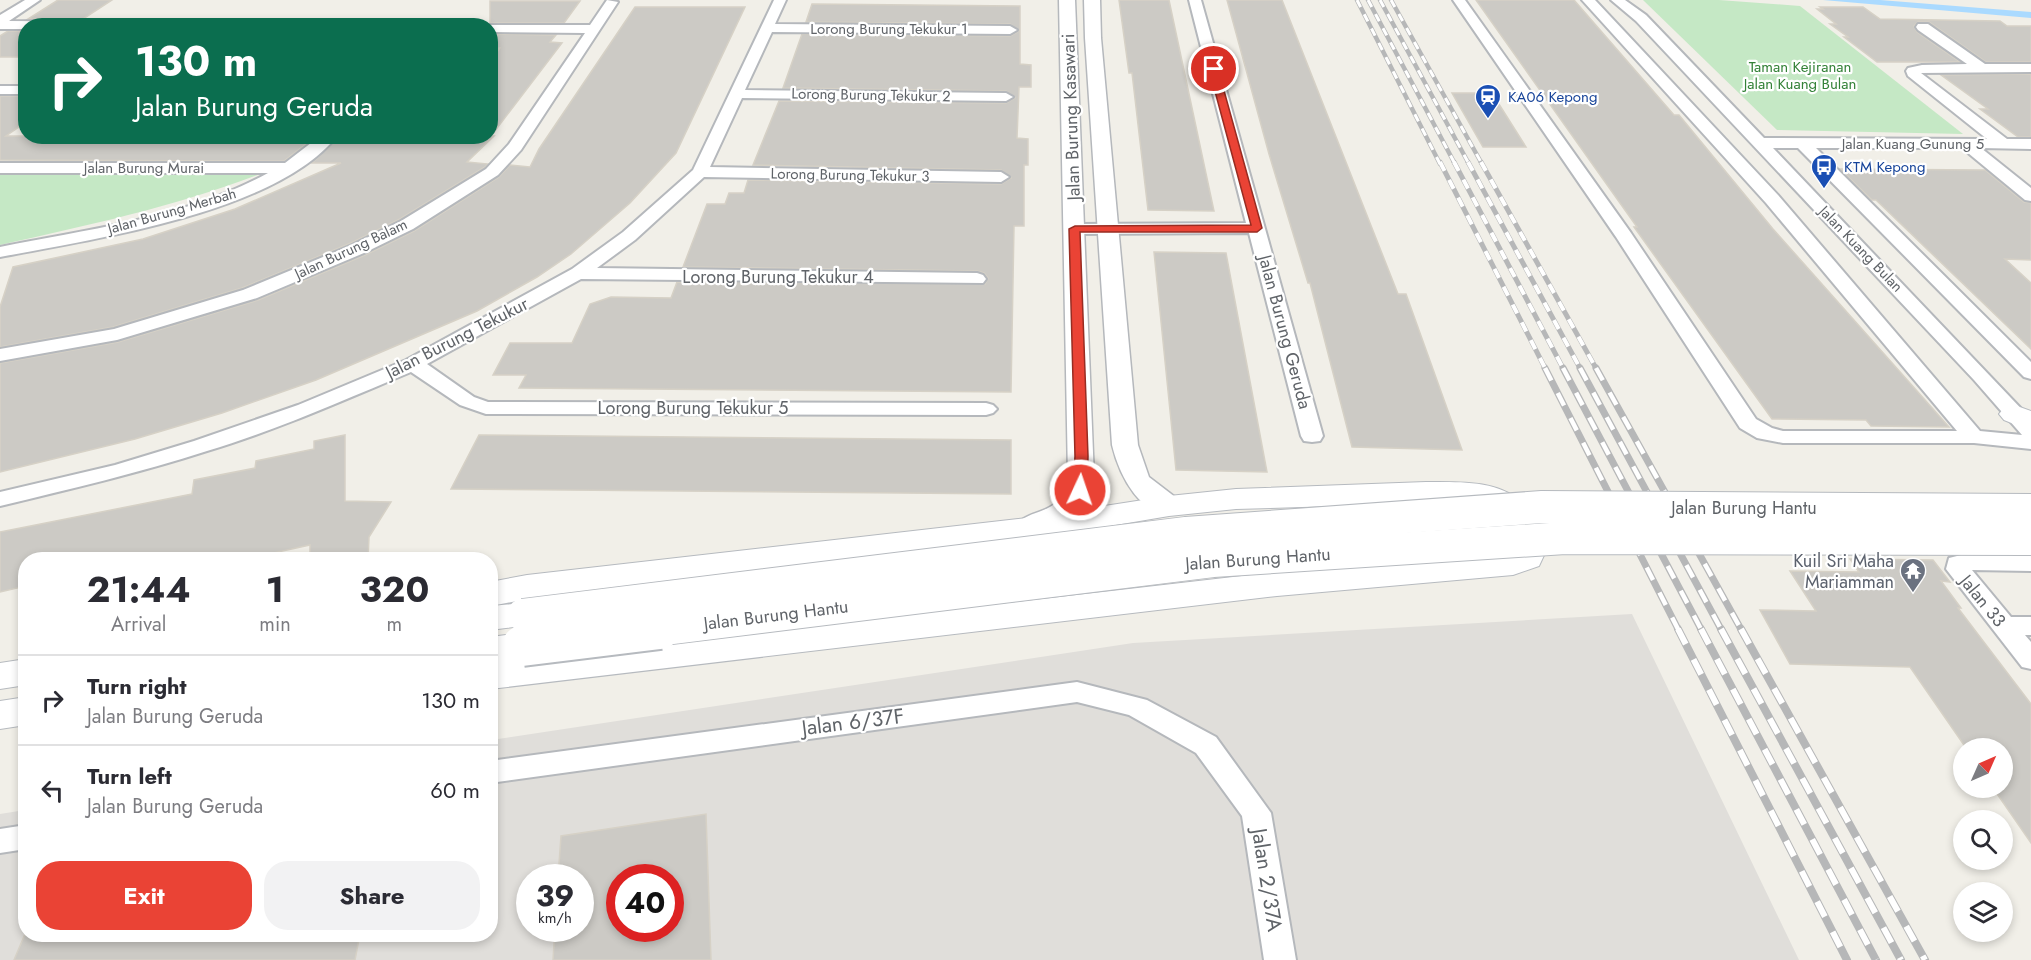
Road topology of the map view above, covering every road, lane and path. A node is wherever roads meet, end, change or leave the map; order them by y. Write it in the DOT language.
graph roads {
  1 [pos="34,0"];
  2 [pos="780,0"];
  3 [pos="1067,0"];
  4 [pos="1092,0"];
  5 [pos="1195,0"];
  6 [pos="1459,0"];
  7 [pos="1588,0"];
  8 [pos="1617,0"];
  9 [pos="612,2"];
  10 [pos="0,23"];
  11 [pos="18,23"];
  12 [pos="1923,27"];
  13 [pos="498,28"];
  14 [pos="596,28"];
  15 [pos="768,28"];
  16 [pos="1010,30"];
  17 [pos="1982,68"];
  18 [pos="2031,68"];
  19 [pos="0,90"];
  20 [pos="18,90"];
  21 [pos="737,94"];
  22 [pos="1005,97"];
  23 [pos="1760,143"];
  24 [pos="1802,143"];
  25 [pos="319,144"];
  26 [pos="1966,144"];
  27 [pos="2003,144"];
  28 [pos="2031,144"];
  29 [pos="0,168"];
  30 [pos="287,168"];
  31 [pos="700,172"];
  32 [pos="1001,177"];
  33 [pos="2031,196"];
  34 [pos="1257,228"];
  35 [pos="1075,229"];
  36 [pos="1108,230"];
  37 [pos="0,252"];
  38 [pos="578,273"];
  39 [pos="977,279"];
  40 [pos="0,356"];
  41 [pos="413,364"];
  42 [pos="2031,373"];
  43 [pos="986,409"];
  44 [pos="2027,435"];
  45 [pos="1312,436"];
  46 [pos="1974,437"];
  47 [pos="0,499"];
  48 [pos="1169,506"];
  49 [pos="2031,510"];
  50 [pos="1026,529"];
  51 [pos="2031,539"];
  52 [pos="2031,563"];
  53 [pos="498,592"];
  54 [pos="2004,626"];
  55 [pos="2031,626"];
  56 [pos="506,632"];
  57 [pos="2031,660"];
  58 [pos="18,673"];
  59 [pos="498,675"];
  60 [pos="0,676"];
  61 [pos="18,714"];
  62 [pos="0,716"];
  63 [pos="1206,745"];
  64 [pos="498,771"];
  65 [pos="18,838"];
  66 [pos="0,841"];
  67 [pos="1280,960"];
  1 -- 10 [label="street"];
  2 -- 15 [label="street, Jalan Burung Tekukur"];
  3 -- 35 [label="street, Jalan Burung Kasawari"];
  4 -- 36 [label="street, Jalan Burung Kasawari"];
  5 -- 34 [label="street, Jalan Burung Geruda"];
  6 -- 46 [label="street"];
  7 -- 46 [label="street"];
  8 -- 23 [label="street, Jalan Kuang Bulan"];
  9 -- 14 [label="street, Jalan Burung Balam"];
  10 -- 11 [label="street"];
  12 -- 17 [label="street"];
  13 -- 14 [label="street"];
  14 -- 40 [label="street, Jalan Burung Balam"];
  15 -- 16 [label="street, Lorong Burung Tekukur 1"];
  15 -- 21 [label="street, Jalan Burung Tekukur"];
  17 -- 18 [label="street"];
  17 -- 27 [label="street"];
  19 -- 20 [label="street"];
  21 -- 22 [label="street, Lorong Burung Tekukur 2"];
  21 -- 31 [label="street, Jalan Burung Tekukur"];
  23 -- 24 [label="street, Jalan Kuang Gunung 5"];
  23 -- 44 [label="street, Jalan Kuang Bulan"];
  24 -- 26 [label="street, Jalan Kuang Gunung 5"];
  24 -- 42 [label="street"];
  25 -- 30 [label="street, Jalan Burung Merbah"];
  26 -- 27 [label="street, Jalan Kuang Gunung 5"];
  26 -- 33 [label="street"];
  27 -- 28 [label="street, Jalan Kuang Gunung 5"];
  29 -- 30 [label="street, Jalan Burung Murai"];
  30 -- 37 [label="street, Jalan Burung Merbah"];
  31 -- 32 [label="street, Lorong Burung Tekukur 3"];
  31 -- 38 [label="street, Jalan Burung Tekukur"];
  34 -- 36 [label="street"];
  34 -- 45 [label="street, Jalan Burung Geruda"];
  35 -- 36 [label="street"];
  35 -- 50 [label="street, Jalan Burung Kasawari"];
  36 -- 48 [label="street, Jalan Burung Kasawari"];
  38 -- 39 [label="street, Lorong Burung Tekukur 4"];
  38 -- 41 [label="street, Jalan Burung Tekukur"];
  41 -- 43 [label="street, Lorong Burung Tekukur 5"];
  41 -- 47 [label="street, Jalan Burung Tekukur"];
  44 -- 46 [label="street"];
  48 -- 50 [label="main road"];
  48 -- 59 [label="main road"];
  49 -- 56 [label="main road, Jalan Burung Hantu, bridge"];
  50 -- 53 [label="main road"];
  51 -- 56 [label="main road, Jalan Burung Hantu, bridge"];
  52 -- 54 [label="street, Jalan 33"];
  54 -- 55 [label="street"];
  54 -- 57 [label="street, Jalan 33"];
  58 -- 60 [label="main road"];
  61 -- 62 [label="main road"];
  63 -- 64 [label="street, Jalan 6/37F"];
  63 -- 67 [label="street, Jalan 2/37A"];
  65 -- 66 [label="street"];
}
